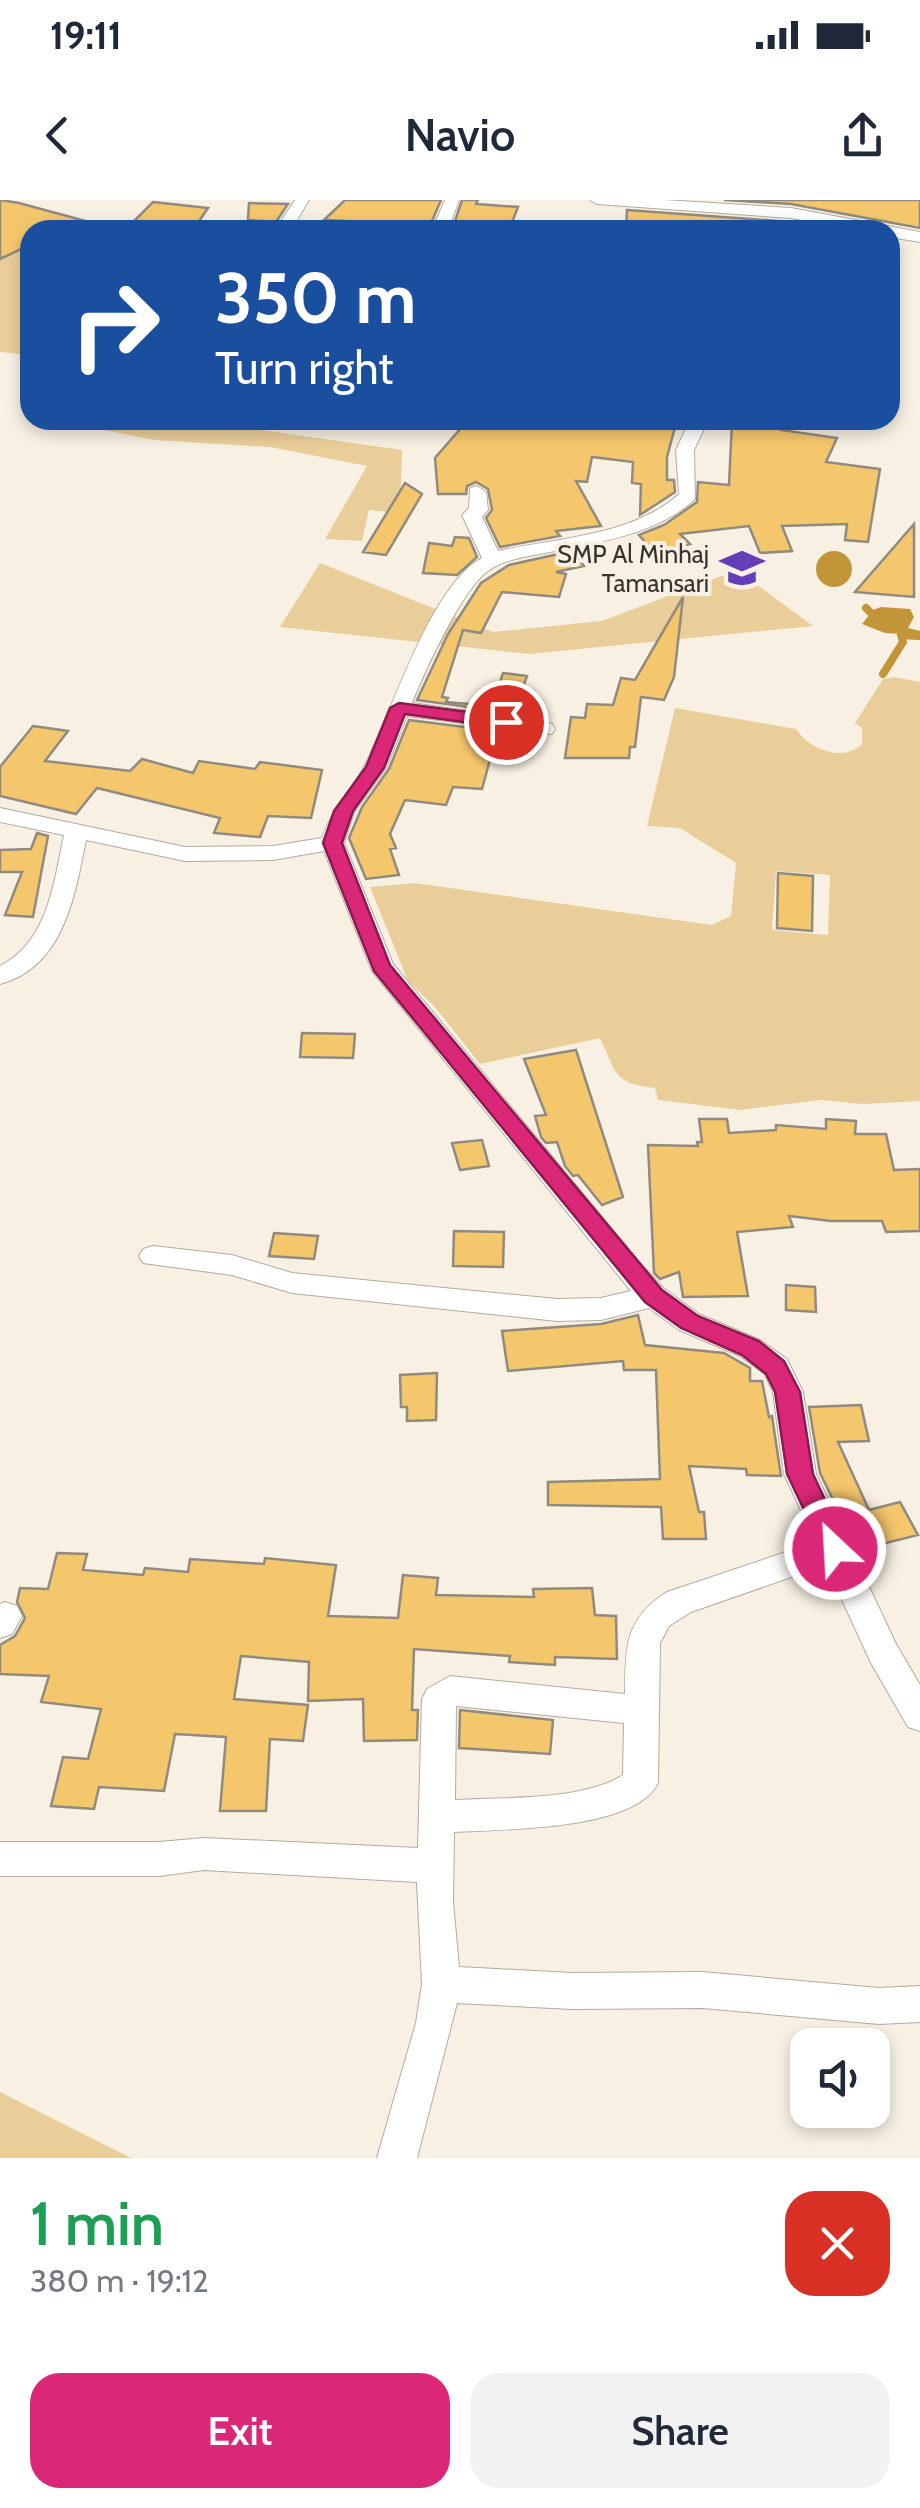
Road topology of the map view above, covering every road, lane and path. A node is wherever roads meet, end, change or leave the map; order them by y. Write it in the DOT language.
graph roads {
  1 [pos="597,200"];
  2 [pos="748,210"];
  3 [pos="742,220"];
  4 [pos="815,220"];
  5 [pos="694,430"];
  6 [pos="477,492"];
  7 [pos="492,559"];
  8 [pos="399,708"];
  9 [pos="544,729"];
  10 [pos="0,814"];
  11 [pos="76,832"];
  12 [pos="332,843"];
  13 [pos="0,976"];
  14 [pos="153,1256"];
  15 [pos="653,1296"];
  16 [pos="835,1549"];
  17 [pos="641,1710"];
  18 [pos="920,1716"];
  19 [pos="438,1817"];
  20 [pos="0,1860"];
  21 [pos="436,1866"];
  22 [pos="440,1984"];
  23 [pos="920,2004"];
  24 [pos="397,2158"];
  1 -- 2 [label="street"];
  2 -- 3 [label="street"];
  2 -- 4 [label="street"];
  5 -- 7 [label="street"];
  6 -- 7 [label="street"];
  7 -- 8 [label="street"];
  8 -- 9 [label="street"];
  8 -- 12 [label="street"];
  10 -- 11 [label="street"];
  11 -- 12 [label="street"];
  11 -- 13 [label="street"];
  12 -- 15 [label="street"];
  14 -- 15 [label="street"];
  15 -- 16 [label="street"];
  16 -- 17 [label="street"];
  16 -- 18 [label="street"];
  17 -- 19 [label="street"];
  17 -- 19 [label="street"];
  19 -- 21 [label="street"];
  20 -- 21 [label="street"];
  21 -- 22 [label="street"];
  22 -- 23 [label="street"];
  22 -- 24 [label="street"];
}
